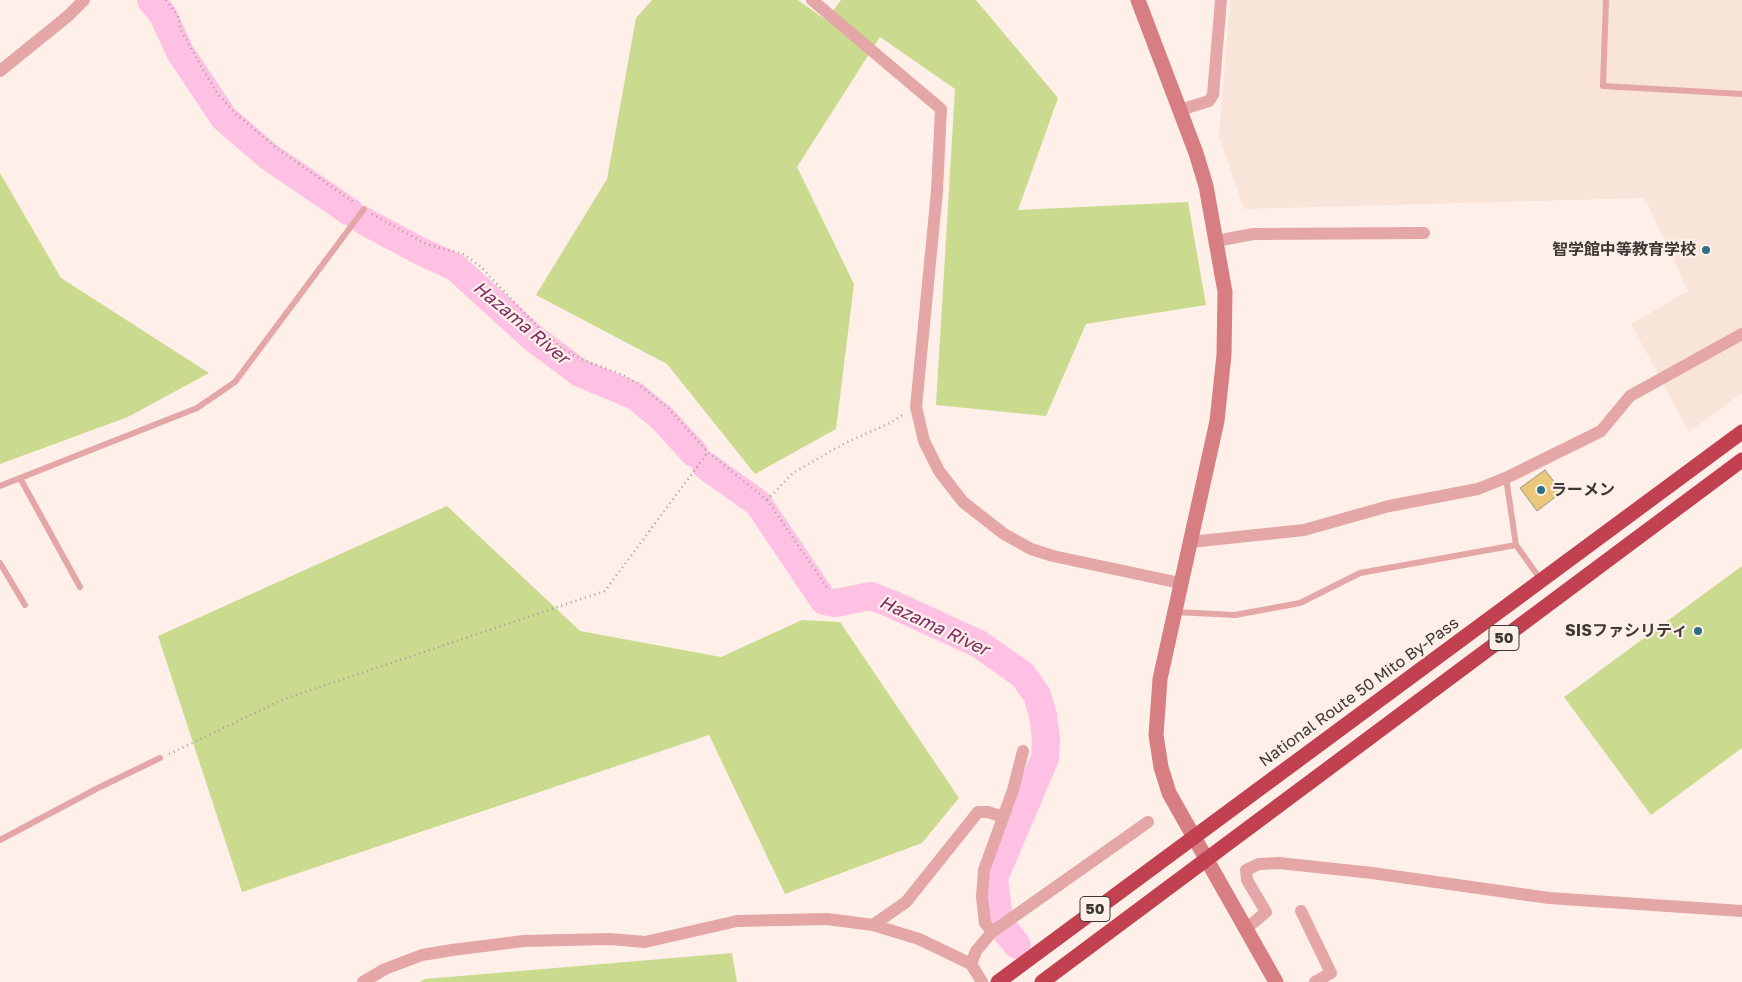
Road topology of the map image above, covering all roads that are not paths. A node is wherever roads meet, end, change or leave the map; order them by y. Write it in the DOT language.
graph roads {
  1 [pos="84,0"];
  2 [pos="812,0"];
  3 [pos="1138,0"];
  4 [pos="1221,0"];
  5 [pos="1606,0"];
  6 [pos="0,71"];
  7 [pos="1742,94"];
  8 [pos="1180,110"];
  9 [pos="364,209"];
  10 [pos="1424,233"];
  11 [pos="1216,241"];
  12 [pos="1742,334"];
  13 [pos="1742,432"];
  14 [pos="1742,460"];
  15 [pos="20,478"];
  16 [pos="1506,478"];
  17 [pos="0,486"];
  18 [pos="1190,542"];
  19 [pos="1516,546"];
  20 [pos="0,563"];
  21 [pos="1541,581"];
  22 [pos="1180,583"];
  23 [pos="80,587"];
  24 [pos="25,605"];
  25 [pos="1174,612"];
  26 [pos="1023,752"];
  27 [pos="160,758"];
  28 [pos="1003,817"];
  29 [pos="1148,822"];
  30 [pos="1192,836"];
  31 [pos="0,840"];
  32 [pos="1208,860"];
  33 [pos="1301,911"];
  34 [pos="1742,911"];
  35 [pos="873,925"];
  36 [pos="1247,928"];
  37 [pos="992,932"];
  38 [pos="971,964"];
  39 [pos="1333,978"];
  40 [pos="363,982"];
  41 [pos="982,982"];
  42 [pos="998,982"];
  43 [pos="1042,982"];
  44 [pos="1276,982"];
  45 [pos="1316,982"];
  1 -- 6 [label="street"];
  2 -- 22 [label="street"];
  3 -- 8 [label="street"];
  4 -- 8 [label="street"];
  5 -- 7 [label="lane"];
  8 -- 11 [label="street"];
  9 -- 15 [label="lane"];
  10 -- 11 [label="street"];
  11 -- 18 [label="street"];
  12 -- 16 [label="street"];
  13 -- 21 [label="highway, National Route 50 Mito By-Pass / 50"];
  14 -- 32 [label="highway, 50"];
  15 -- 17 [label="lane"];
  15 -- 23 [label="lane"];
  16 -- 18 [label="street"];
  16 -- 19 [label="lane"];
  18 -- 22 [label="street"];
  19 -- 21 [label="lane"];
  19 -- 25 [label="lane"];
  20 -- 24 [label="lane"];
  21 -- 30 [label="highway, National Route 50 Mito By-Pass / 50"];
  22 -- 25 [label="street"];
  25 -- 30 [label="street"];
  26 -- 28 [label="street"];
  27 -- 31 [label="lane"];
  28 -- 35 [label="street"];
  28 -- 37 [label="street"];
  29 -- 37 [label="street"];
  30 -- 32 [label="street"];
  30 -- 42 [label="highway, National Route 50 Mito By-Pass / 50"];
  32 -- 36 [label="street"];
  32 -- 43 [label="highway, 50"];
  33 -- 39 [label="street"];
  34 -- 36 [label="street"];
  35 -- 38 [label="street"];
  35 -- 40 [label="street"];
  36 -- 44 [label="street"];
  37 -- 38 [label="street"];
  38 -- 41 [label="street"];
  39 -- 45 [label="street"];
}
